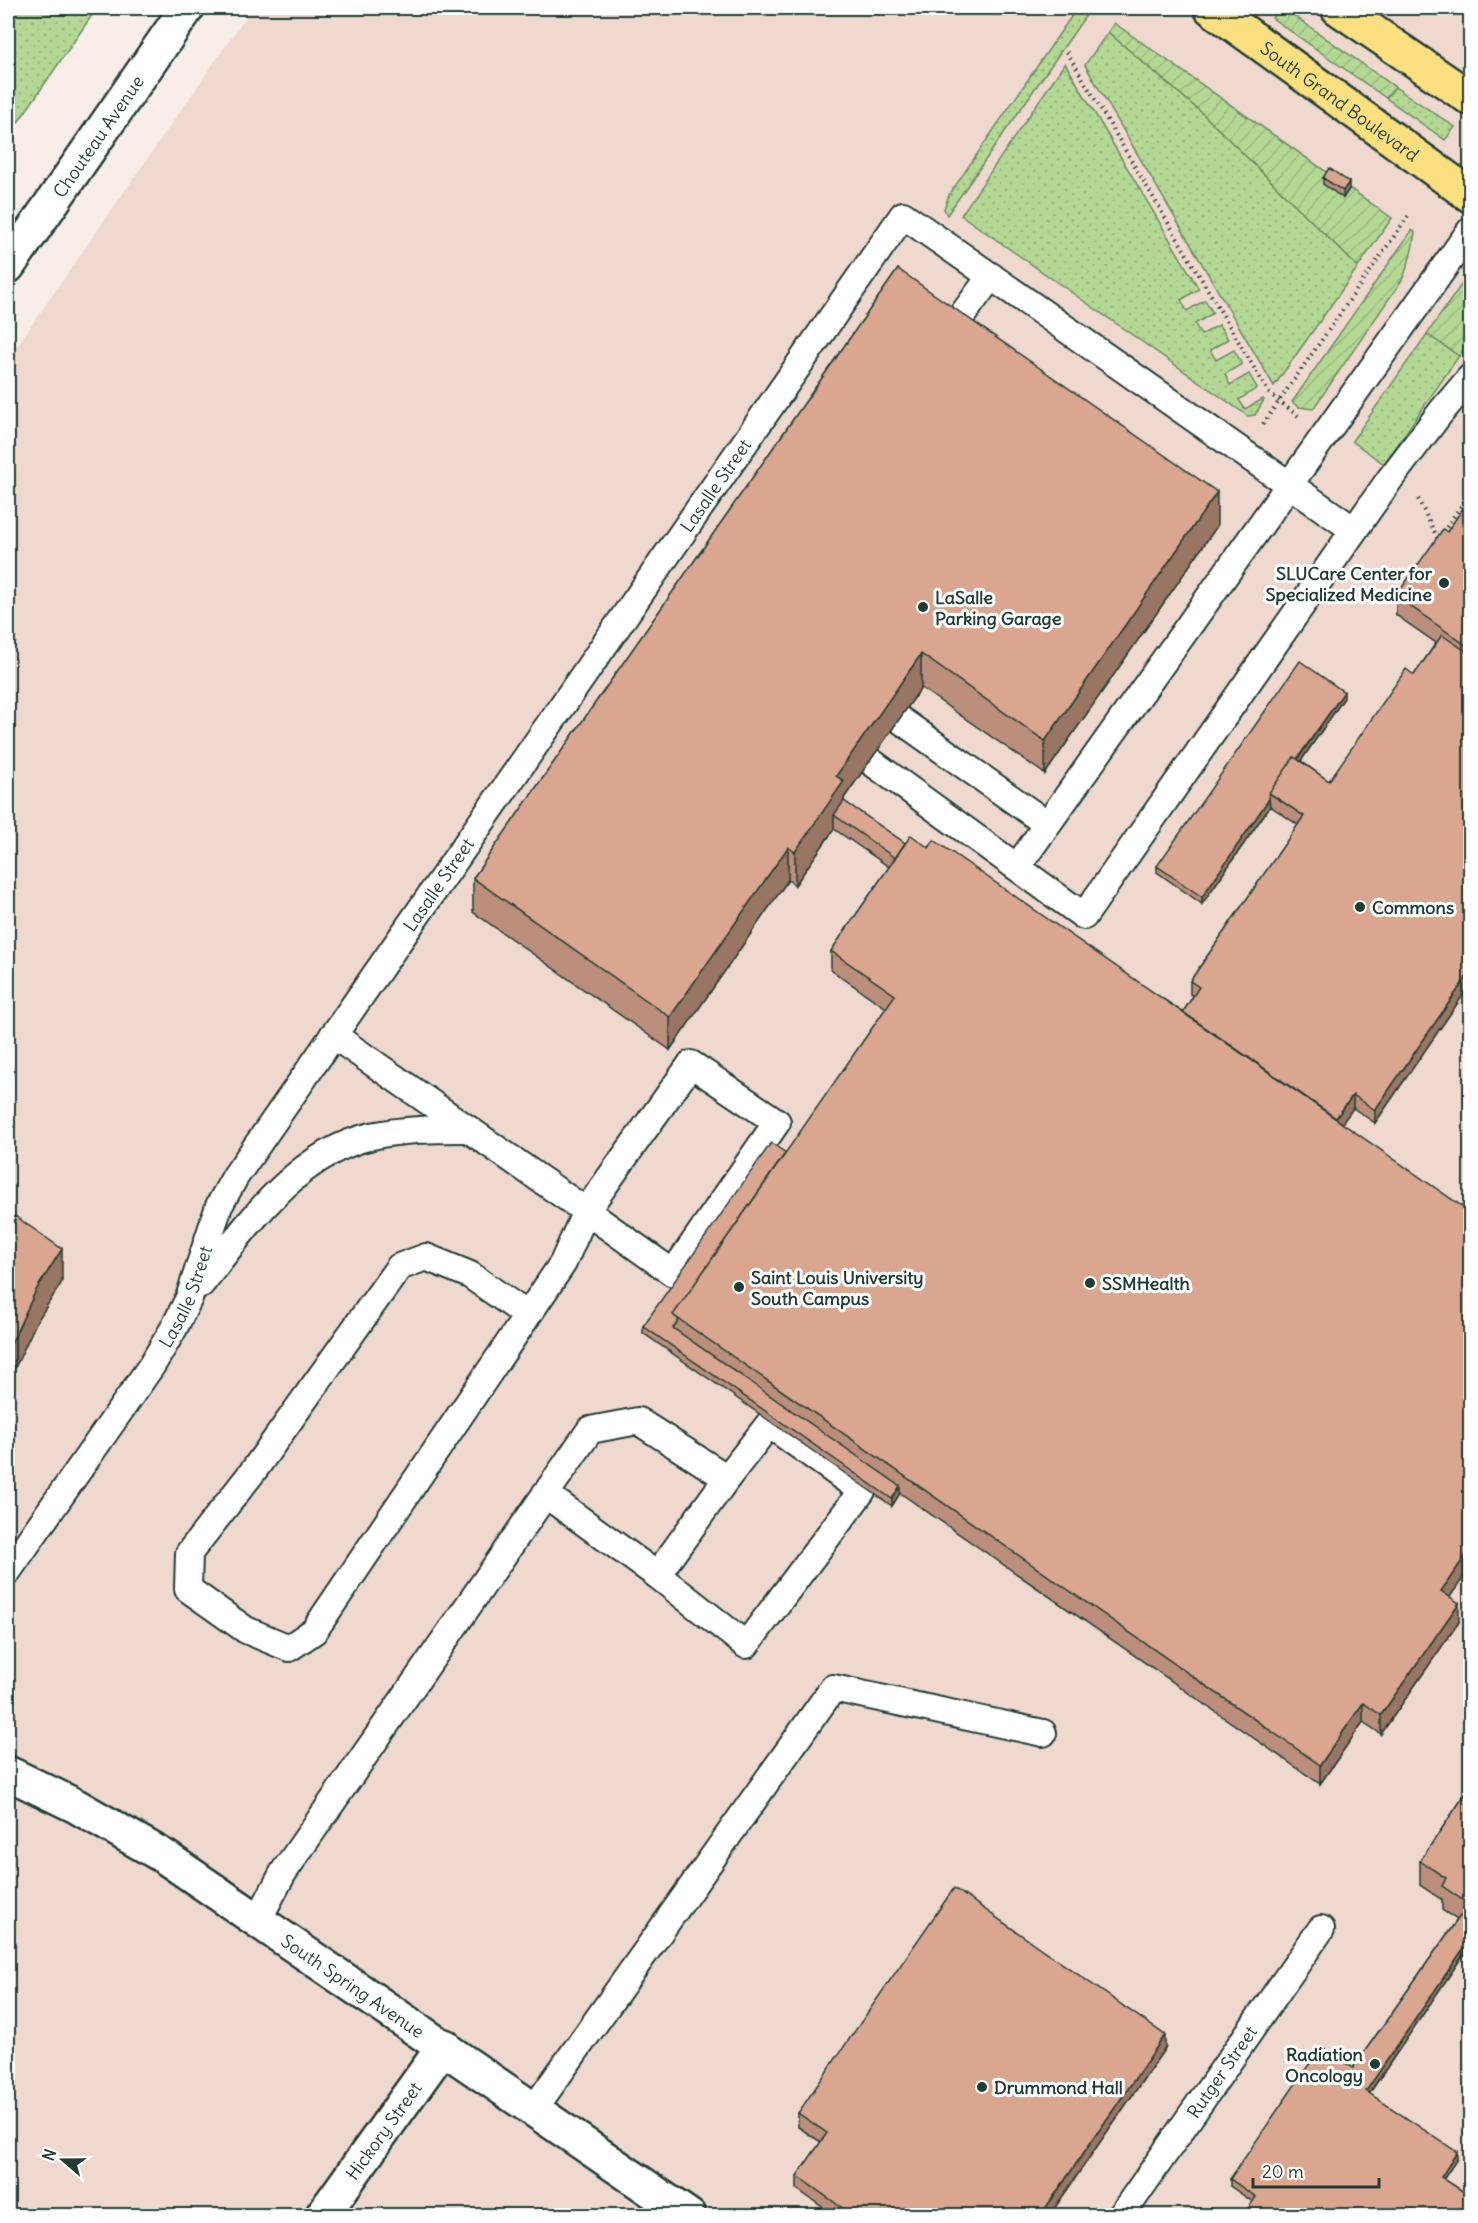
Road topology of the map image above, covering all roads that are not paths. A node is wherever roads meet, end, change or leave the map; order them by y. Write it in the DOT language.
graph roads {
  1 [pos="187,8"];
  2 [pos="1211,8"];
  3 [pos="1338,8"];
  4 [pos="1470,98"];
  5 [pos="1470,195"];
  6 [pos="1470,231"];
  7 [pos="8,266"];
  8 [pos="991,276"];
  9 [pos="947,336"];
  10 [pos="1470,378"];
  11 [pos="1290,484"];
  12 [pos="1354,530"];
  13 [pos="899,719"];
  14 [pos="870,761"];
  15 [pos="1047,824"];
  16 [pos="1017,867"];
  17 [pos="333,1035"];
  18 [pos="468,1130"];
  19 [pos="586,1211"];
  20 [pos="189,1298"];
  21 [pos="526,1315"];
  22 [pos="727,1478"];
  23 [pos="545,1494"];
  24 [pos="8,1571"];
  25 [pos="657,1575"];
  26 [pos="1043,1733"];
  27 [pos="8,1773"];
  28 [pos="258,1920"];
  29 [pos="1321,1929"];
  30 [pos="444,2046"];
  31 [pos="534,2109"];
  32 [pos="322,2216"];
  33 [pos="689,2216"];
  34 [pos="1121,2216"];
  1 -- 7 [label="street, Chouteau Avenue"];
  2 -- 5 [label="main road, South Grand Boulevard"];
  3 -- 4 [label="main road"];
  6 -- 11 [label="lane"];
  8 -- 9 [label="lane"];
  8 -- 11 [label="lane"];
  8 -- 17 [label="lane, Lasalle Street"];
  10 -- 12 [label="lane"];
  11 -- 12 [label="lane"];
  11 -- 15 [label="lane"];
  12 -- 16 [label="lane"];
  13 -- 15 [label="lane"];
  14 -- 16 [label="lane"];
  15 -- 16 [label="lane"];
  17 -- 18 [label="lane"];
  17 -- 20 [label="lane, Lasalle Street"];
  18 -- 19 [label="lane"];
  18 -- 20 [label="lane"];
  19 -- 19 [label="lane"];
  19 -- 21 [label="lane"];
  20 -- 24 [label="lane, Lasalle Street"];
  21 -- 21 [label="lane"];
  22 -- 23 [label="lane"];
  22 -- 25 [label="lane"];
  22 -- 25 [label="lane"];
  23 -- 25 [label="lane"];
  23 -- 28 [label="lane"];
  26 -- 31 [label="lane"];
  27 -- 28 [label="street, South Spring Avenue"];
  28 -- 30 [label="street, South Spring Avenue"];
  29 -- 34 [label="lane, Rutger Street"];
  30 -- 31 [label="street, South Spring Avenue"];
  30 -- 32 [label="street, Hickory Street"];
  31 -- 33 [label="street, South Spring Avenue"];
}
